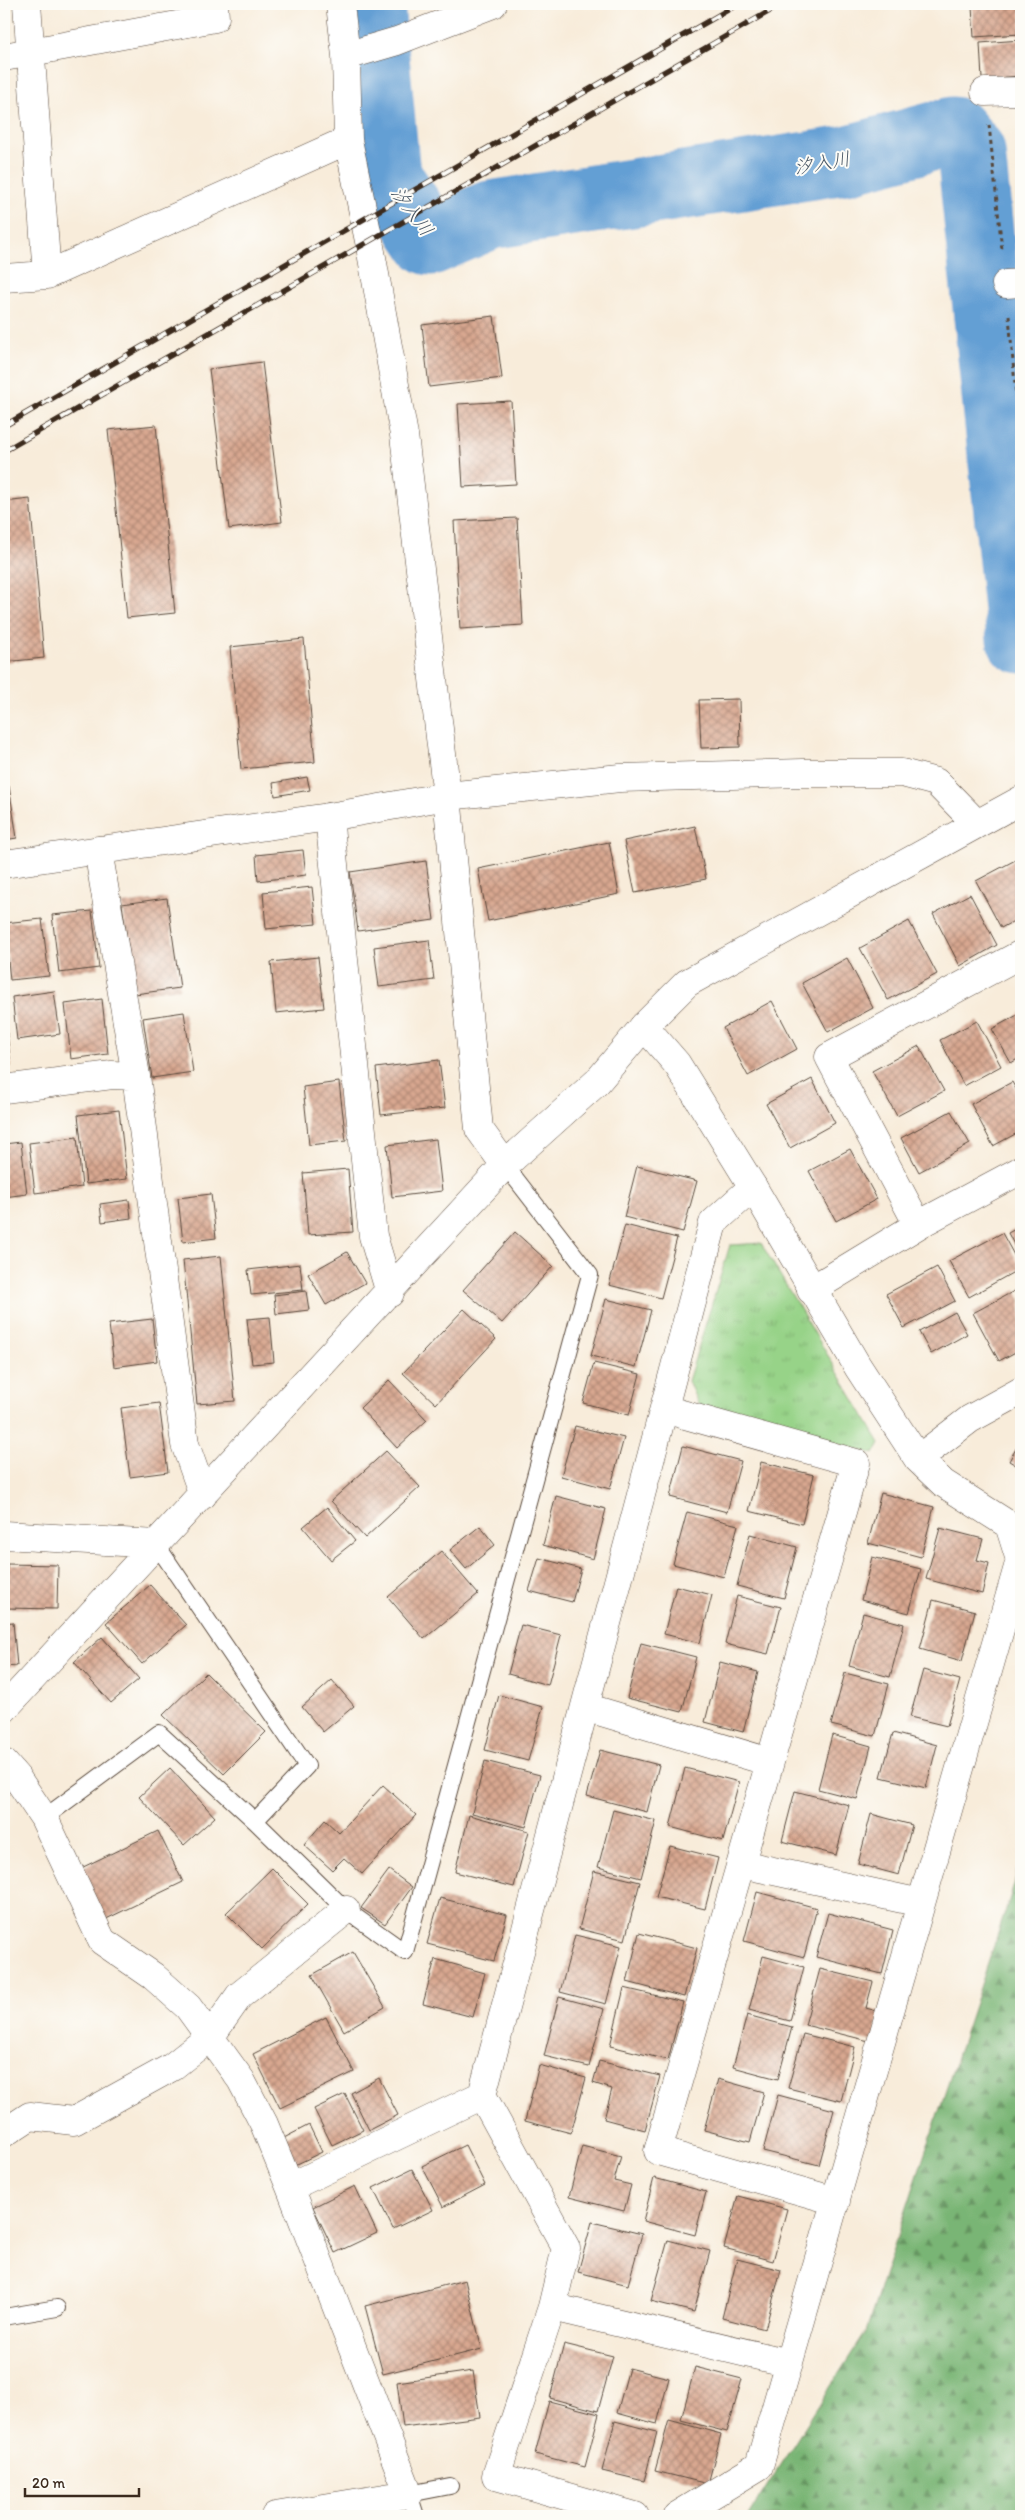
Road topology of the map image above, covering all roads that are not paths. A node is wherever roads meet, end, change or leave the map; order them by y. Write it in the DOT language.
graph roads {
  1 [pos="27,4"];
  2 [pos="214,4"];
  3 [pos="340,4"];
  4 [pos="493,4"];
  5 [pos="30,54"];
  6 [pos="346,56"];
  7 [pos="4,57"];
  8 [pos="1021,91"];
  9 [pos="985,92"];
  10 [pos="348,140"];
  11 [pos="47,275"];
  12 [pos="4,278"];
  13 [pos="447,796"];
  14 [pos="1021,800"];
  15 [pos="329,817"];
  16 [pos="977,824"];
  17 [pos="98,850"];
  18 [pos="4,864"];
  19 [pos="1021,954"];
  20 [pos="644,1026"];
  21 [pos="136,1076"];
  22 [pos="4,1089"];
  23 [pos="505,1165"];
  24 [pos="1021,1170"];
  25 [pos="753,1187"];
  26 [pos="918,1225"];
  27 [pos="811,1290"];
  28 [pos="390,1292"];
  29 [pos="1021,1391"];
  30 [pos="664,1409"];
  31 [pos="918,1459"];
  32 [pos="202,1495"];
  33 [pos="4,1535"];
  34 [pos="156,1544"];
  35 [pos="585,1707"];
  36 [pos="4,1710"];
  37 [pos="770,1762"];
  38 [pos="4,1763"];
  39 [pos="44,1818"];
  40 [pos="255,1821"];
  41 [pos="741,1864"];
  42 [pos="922,1903"];
  43 [pos="346,1910"];
  44 [pos="211,2036"];
  45 [pos="482,2095"];
  46 [pos="4,2133"];
  47 [pos="290,2186"];
  48 [pos="836,2200"];
  49 [pos="552,2307"];
  50 [pos="57,2308"];
  51 [pos="4,2317"];
  52 [pos="789,2364"];
  53 [pos="450,2486"];
  54 [pos="412,2505"];
  55 [pos="275,2516"];
  56 [pos="635,2516"];
  57 [pos="677,2516"];
  1 -- 5 [label="street"];
  2 -- 5 [label="street"];
  3 -- 6 [label="street"];
  4 -- 6 [label="street"];
  5 -- 7 [label="street"];
  5 -- 11 [label="street"];
  6 -- 10 [label="street"];
  8 -- 9 [label="street"];
  10 -- 11 [label="street"];
  10 -- 13 [label="street"];
  11 -- 12 [label="street"];
  13 -- 15 [label="street"];
  13 -- 16 [label="street"];
  13 -- 23 [label="street"];
  14 -- 16 [label="street"];
  15 -- 17 [label="street"];
  15 -- 28 [label="street"];
  16 -- 20 [label="street"];
  17 -- 18 [label="street"];
  17 -- 21 [label="street"];
  19 -- 26 [label="street"];
  20 -- 23 [label="street"];
  20 -- 25 [label="street"];
  21 -- 22 [label="street"];
  21 -- 32 [label="street"];
  23 -- 28 [label="street"];
  23 -- 43 [label="lane"];
  24 -- 26 [label="street"];
  25 -- 27 [label="street"];
  25 -- 30 [label="street"];
  26 -- 27 [label="street"];
  27 -- 31 [label="street"];
  28 -- 32 [label="street"];
  29 -- 31 [label="street"];
  30 -- 35 [label="street"];
  30 -- 37 [label="street"];
  31 -- 42 [label="street"];
  32 -- 34 [label="street"];
  33 -- 34 [label="street"];
  34 -- 36 [label="street"];
  34 -- 40 [label="lane"];
  35 -- 37 [label="street"];
  35 -- 45 [label="street"];
  37 -- 41 [label="street"];
  38 -- 39 [label="street"];
  39 -- 40 [label="lane"];
  39 -- 44 [label="street"];
  40 -- 43 [label="lane"];
  41 -- 42 [label="street"];
  41 -- 48 [label="street"];
  42 -- 48 [label="street"];
  43 -- 44 [label="street"];
  44 -- 46 [label="street"];
  44 -- 47 [label="street"];
  45 -- 47 [label="street"];
  45 -- 49 [label="street"];
  47 -- 54 [label="street"];
  48 -- 52 [label="street"];
  49 -- 52 [label="street"];
  49 -- 56 [label="street"];
  50 -- 51 [label="lane"];
  52 -- 57 [label="street"];
  53 -- 54 [label="lane"];
  54 -- 55 [label="street"];
}
